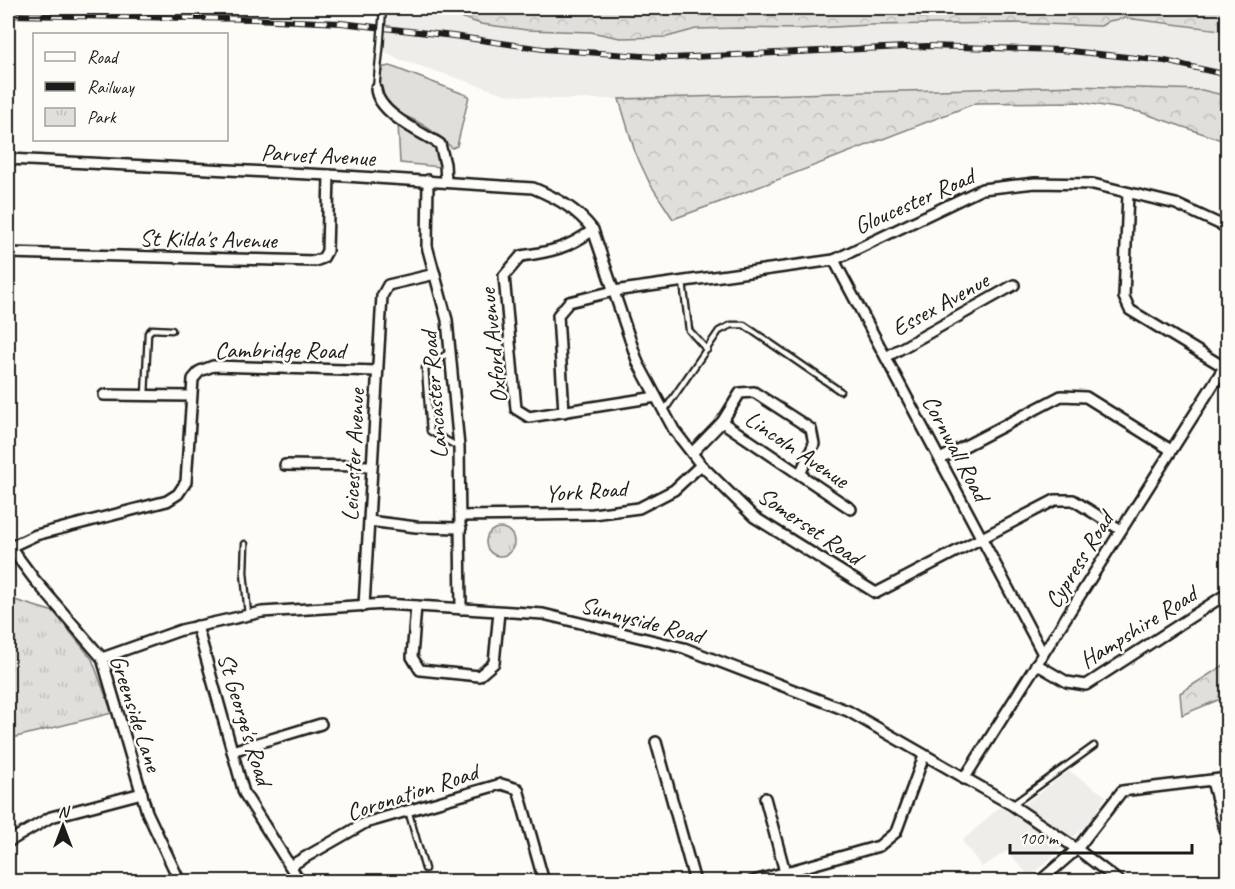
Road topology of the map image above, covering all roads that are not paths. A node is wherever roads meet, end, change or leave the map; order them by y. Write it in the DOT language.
graph roads {
  1 [pos="383,8"];
  2 [pos="376,89"];
  3 [pos="8,159"];
  4 [pos="329,175"];
  5 [pos="428,180"];
  6 [pos="446,182"];
  7 [pos="1128,193"];
  8 [pos="1227,228"];
  9 [pos="593,230"];
  10 [pos="8,254"];
  11 [pos="834,260"];
  12 [pos="435,273"];
  13 [pos="683,282"];
  14 [pos="1014,285"];
  15 [pos="614,291"];
  16 [pos="172,330"];
  17 [pos="707,350"];
  18 [pos="450,352"];
  19 [pos="886,357"];
  20 [pos="1226,364"];
  21 [pos="378,371"];
  22 [pos="840,391"];
  23 [pos="104,395"];
  24 [pos="145,396"];
  25 [pos="192,396"];
  26 [pos="656,397"];
  27 [pos="664,411"];
  28 [pos="564,412"];
  29 [pos="722,422"];
  30 [pos="459,447"];
  31 [pos="1171,450"];
  32 [pos="692,453"];
  33 [pos="940,459"];
  34 [pos="285,465"];
  35 [pos="702,465"];
  36 [pos="372,466"];
  37 [pos="800,474"];
  38 [pos="851,509"];
  39 [pos="461,516"];
  40 [pos="369,521"];
  41 [pos="461,528"];
  42 [pos="1121,530"];
  43 [pos="981,537"];
  44 [pos="245,544"];
  45 [pos="8,546"];
  46 [pos="1227,593"];
  47 [pos="364,606"];
  48 [pos="416,606"];
  49 [pos="461,609"];
  50 [pos="499,612"];
  51 [pos="248,615"];
  52 [pos="197,626"];
  53 [pos="1043,654"];
  54 [pos="102,658"];
  55 [pos="1036,664"];
  56 [pos="321,724"];
  57 [pos="656,742"];
  58 [pos="1094,746"];
  59 [pos="232,751"];
  60 [pos="924,756"];
  61 [pos="1227,778"];
  62 [pos="964,779"];
  63 [pos="1212,781"];
  64 [pos="142,793"];
  65 [pos="765,798"];
  66 [pos="1012,805"];
  67 [pos="408,810"];
  68 [pos="1227,841"];
  69 [pos="8,842"];
  70 [pos="1077,849"];
  71 [pos="290,866"];
  72 [pos="425,869"];
  73 [pos="785,872"];
  74 [pos="180,882"];
  75 [pos="300,882"];
  76 [pos="543,882"];
  77 [pos="695,882"];
  78 [pos="751,882"];
  79 [pos="1039,882"];
  80 [pos="1120,882"];
  1 -- 2 [label="lane, bridge"];
  2 -- 6 [label="street"];
  3 -- 4 [label="street, Parvet Avenue"];
  4 -- 5 [label="street, Parvet Avenue"];
  4 -- 10 [label="street, St Kilda's Avenue"];
  5 -- 6 [label="street, Parvet Avenue"];
  5 -- 12 [label="street, Lancaster Road"];
  6 -- 9 [label="street, Somerset Road"];
  7 -- 8 [label="street, Gloucester Road"];
  7 -- 11 [label="street, Gloucester Road"];
  7 -- 20 [label="street"];
  9 -- 15 [label="street, Somerset Road"];
  9 -- 28 [label="street, Oxford Avenue"];
  11 -- 13 [label="street, Gloucester Road"];
  11 -- 19 [label="street, Cornwall Road"];
  12 -- 18 [label="street, Lancaster Road"];
  12 -- 21 [label="street, Leicester Avenue"];
  13 -- 15 [label="street, Gloucester Road"];
  13 -- 17 [label="lane"];
  14 -- 19 [label="street, Essex Avenue"];
  15 -- 26 [label="street, Somerset Road"];
  15 -- 28 [label="street, Gloucester Road"];
  16 -- 24 [label="lane"];
  17 -- 22 [label="lane"];
  17 -- 27 [label="lane"];
  18 -- 30 [label="street, Lancaster Road"];
  18 -- 30 [label="lane"];
  19 -- 33 [label="street, Cornwall Road"];
  20 -- 31 [label="street, Cypress Road"];
  21 -- 25 [label="street, Cambridge Road"];
  21 -- 36 [label="street, Leicester Avenue"];
  23 -- 24 [label="street"];
  24 -- 25 [label="street"];
  25 -- 45 [label="street, Cambridge Road"];
  26 -- 27 [label="street, Somerset Road"];
  26 -- 28 [label="street, Oxford Avenue"];
  27 -- 32 [label="street, Somerset Road"];
  29 -- 32 [label="street"];
  29 -- 37 [label="street, Lincoln Avenue"];
  29 -- 37 [label="street"];
  30 -- 39 [label="street, Lancaster Road"];
  31 -- 33 [label="street"];
  31 -- 42 [label="street, Cypress Road"];
  32 -- 35 [label="street, Somerset Road"];
  33 -- 43 [label="street, Cornwall Road"];
  34 -- 36 [label="street"];
  35 -- 39 [label="street, York Road"];
  35 -- 43 [label="street, Somerset Road"];
  36 -- 40 [label="street, Leicester Avenue"];
  37 -- 38 [label="street, Lincoln Avenue"];
  39 -- 41 [label="street, Lancaster Road"];
  40 -- 41 [label="street"];
  40 -- 47 [label="street, Leicester Avenue"];
  41 -- 49 [label="street, Lancaster Road"];
  42 -- 43 [label="street, Somerset Road"];
  42 -- 53 [label="street, Cypress Road"];
  43 -- 53 [label="street, Cornwall Road"];
  44 -- 51 [label="lane"];
  45 -- 54 [label="street, Greenside Lane"];
  46 -- 55 [label="street, Hampshire Road"];
  47 -- 48 [label="street, Sunnyside Road"];
  47 -- 51 [label="street, Sunnyside Road"];
  48 -- 49 [label="street, Sunnyside Road"];
  48 -- 50 [label="street"];
  49 -- 50 [label="street, Sunnyside Road"];
  50 -- 60 [label="street, Sunnyside Road"];
  51 -- 52 [label="street, Sunnyside Road"];
  52 -- 54 [label="street, Sunnyside Road"];
  52 -- 59 [label="street, St George's Road"];
  53 -- 55 [label="street, Cypress Road"];
  54 -- 64 [label="street, Greenside Lane"];
  55 -- 62 [label="street, Cypress Road"];
  56 -- 59 [label="street"];
  57 -- 77 [label="street"];
  58 -- 66 [label="lane"];
  59 -- 71 [label="street, St George's Road"];
  60 -- 62 [label="street, Sunnyside Road"];
  60 -- 73 [label="street"];
  61 -- 63 [label="street"];
  62 -- 66 [label="street, Sunnyside Road"];
  63 -- 68 [label="street"];
  63 -- 70 [label="street"];
  64 -- 69 [label="street"];
  64 -- 74 [label="street, Greenside Lane"];
  65 -- 73 [label="street"];
  66 -- 70 [label="street, Sunnyside Road"];
  67 -- 71 [label="street, Coronation Road"];
  67 -- 72 [label="lane"];
  67 -- 76 [label="street, Coronation Road"];
  70 -- 79 [label="street"];
  70 -- 80 [label="street, Sunnyside Road"];
  71 -- 75 [label="street, St George's Road"];
  73 -- 78 [label="street"];
}
